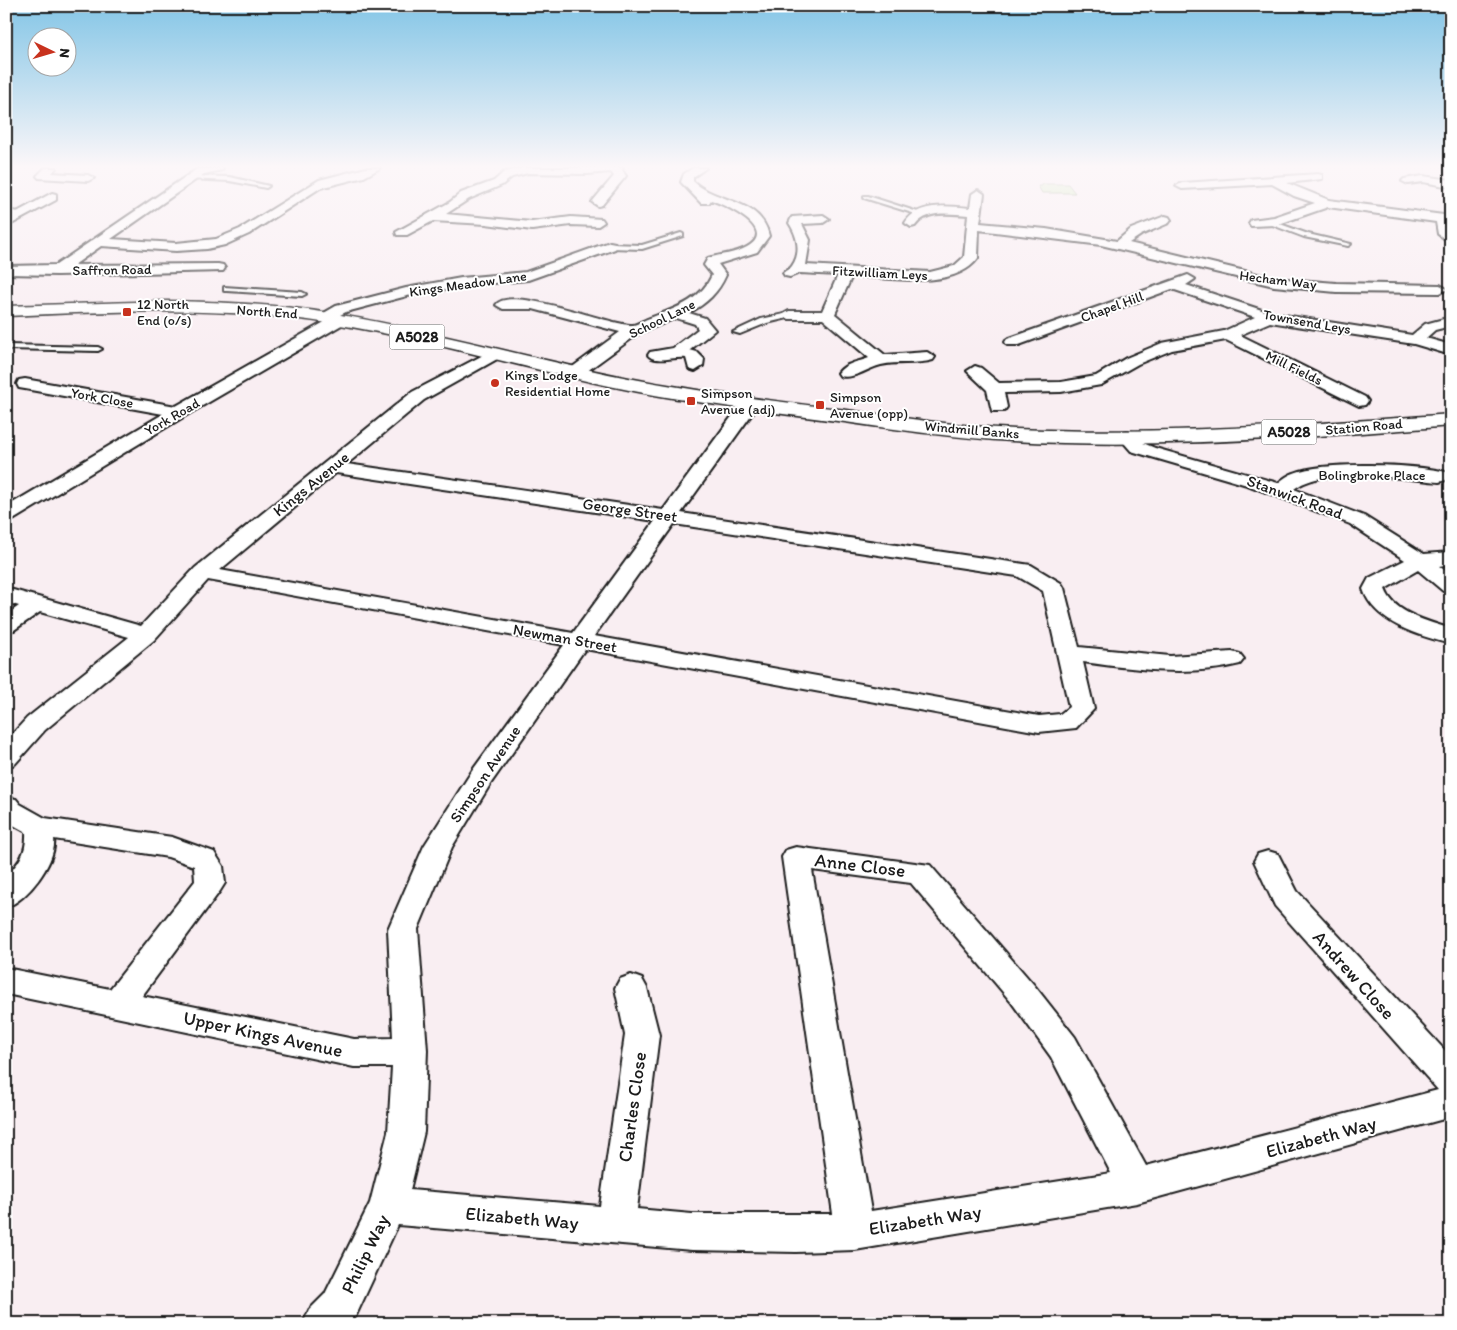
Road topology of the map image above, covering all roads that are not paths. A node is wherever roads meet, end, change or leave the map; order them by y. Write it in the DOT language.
graph roads {
  1 [pos="114,230"];
  2 [pos="244,230"];
  3 [pos="406,230"];
  4 [pos="760,230"];
  5 [pos="800,230"];
  6 [pos="973,230"];
  7 [pos="1019,230"];
  8 [pos="1141,230"];
  9 [pos="1290,230"];
  10 [pos="402,232"];
  11 [pos="681,235"];
  12 [pos="97,242"];
  13 [pos="1348,244"];
  14 [pos="1119,245"];
  15 [pos="610,246"];
  16 [pos="218,268"];
  17 [pos="1210,269"];
  18 [pos="6,270"];
  19 [pos="57,271"];
  20 [pos="847,271"];
  21 [pos="1451,277"];
  22 [pos="285,285"];
  23 [pos="1173,285"];
  24 [pos="227,289"];
  25 [pos="276,292"];
  26 [pos="1446,292"];
  27 [pos="302,294"];
  28 [pos="268,298"];
  29 [pos="503,305"];
  30 [pos="6,311"];
  31 [pos="674,313"];
  32 [pos="789,315"];
  33 [pos="827,316"];
  34 [pos="1268,317"];
  35 [pos="332,319"];
  36 [pos="1451,321"];
  37 [pos="633,331"];
  38 [pos="737,332"];
  39 [pos="1228,336"];
  40 [pos="1416,340"];
  41 [pos="1013,342"];
  42 [pos="6,348"];
  43 [pos="98,349"];
  44 [pos="1451,350"];
  45 [pos="678,352"];
  46 [pos="493,355"];
  47 [pos="656,355"];
  48 [pos="926,358"];
  49 [pos="881,360"];
  50 [pos="695,366"];
  51 [pos="974,371"];
  52 [pos="846,373"];
  53 [pos="573,374"];
  54 [pos="1101,380"];
  55 [pos="26,384"];
  56 [pos="995,388"];
  57 [pos="1119,389"];
  58 [pos="1360,401"];
  59 [pos="750,404"];
  60 [pos="998,407"];
  61 [pos="179,412"];
  62 [pos="1451,420"];
  63 [pos="1127,436"];
  64 [pos="332,467"];
  65 [pos="1439,476"];
  66 [pos="1281,491"];
  67 [pos="668,515"];
  68 [pos="6,516"];
  69 [pos="1451,558"];
  70 [pos="1420,562"];
  71 [pos="203,573"];
  72 [pos="1451,586"];
  73 [pos="6,595"];
  74 [pos="38,603"];
  75 [pos="6,625"];
  76 [pos="146,635"];
  77 [pos="1451,637"];
  78 [pos="578,641"];
  79 [pos="1069,653"];
  80 [pos="1232,660"];
  81 [pos="6,758"];
  82 [pos="6,806"];
  83 [pos="39,827"];
  84 [pos="1268,861"];
  85 [pos="6,896"];
  86 [pos="6,981"];
  87 [pos="631,988"];
  88 [pos="116,1004"];
  89 [pos="410,1050"];
  90 [pos="1451,1081"];
  91 [pos="1451,1102"];
  92 [pos="1137,1186"];
  93 [pos="388,1206"];
  94 [pos="616,1226"];
  95 [pos="855,1232"];
  96 [pos="323,1324"];
  1 -- 12 [label="street"];
  2 -- 12 [label="street"];
  3 -- 10 [label="street"];
  4 -- 31 [label="street, School Lane"];
  5 -- 20 [label="street, Fitzwilliam Leys"];
  6 -- 20 [label="street, Fitzwilliam Leys"];
  7 -- 14 [label="street, Hecham Way"];
  8 -- 14 [label="street"];
  9 -- 13 [label="lane"];
  11 -- 15 [label="lane"];
  12 -- 19 [label="street"];
  14 -- 17 [label="street, Hecham Way"];
  15 -- 35 [label="street, Kings Meadow Lane"];
  16 -- 19 [label="street, Saffron Road"];
  17 -- 23 [label="street, Chapel Hill"];
  17 -- 26 [label="street, Hecham Way"];
  18 -- 19 [label="street, Saffron Road"];
  20 -- 33 [label="street"];
  21 -- 26 [label="street"];
  22 -- 25 [label="lane"];
  23 -- 34 [label="street, Townsend Leys"];
  23 -- 41 [label="street, Chapel Hill"];
  24 -- 25 [label="lane"];
  25 -- 27 [label="lane"];
  25 -- 28 [label="lane"];
  29 -- 37 [label="street"];
  30 -- 35 [label="main road, North End / A5028"];
  31 -- 37 [label="street, School Lane"];
  31 -- 45 [label="street"];
  32 -- 33 [label="street"];
  32 -- 38 [label="lane"];
  33 -- 49 [label="street"];
  34 -- 39 [label="street"];
  34 -- 40 [label="street, Townsend Leys"];
  35 -- 46 [label="main road, North End / A5028"];
  35 -- 61 [label="street, York Road"];
  36 -- 40 [label="street"];
  37 -- 53 [label="street, School Lane"];
  39 -- 54 [label="street"];
  39 -- 58 [label="street, Mill Fields"];
  40 -- 44 [label="street, Townsend Leys"];
  42 -- 43 [label="lane"];
  45 -- 47 [label="street"];
  45 -- 50 [label="street"];
  46 -- 53 [label="main road, Windmill Banks / A5028"];
  46 -- 64 [label="street, Kings Avenue"];
  48 -- 49 [label="street"];
  49 -- 52 [label="street"];
  51 -- 56 [label="street"];
  53 -- 59 [label="main road, Windmill Banks / A5028"];
  54 -- 56 [label="street"];
  54 -- 57 [label="street"];
  55 -- 61 [label="street, York Close"];
  56 -- 60 [label="street"];
  59 -- 63 [label="main road, Windmill Banks / A5028"];
  59 -- 67 [label="street, Simpson Avenue"];
  61 -- 68 [label="street, York Road"];
  62 -- 63 [label="main road, Station Road / A5028"];
  63 -- 66 [label="street, Stanwick Road"];
  64 -- 67 [label="street, George Street"];
  64 -- 71 [label="street, Kings Avenue"];
  65 -- 66 [label="street, Bolingbroke Place"];
  66 -- 70 [label="street, Stanwick Road"];
  67 -- 78 [label="street, Simpson Avenue"];
  67 -- 79 [label="street, George Street"];
  69 -- 70 [label="street"];
  70 -- 72 [label="street, Stanwick Road"];
  70 -- 77 [label="street"];
  71 -- 76 [label="street, Kings Avenue"];
  71 -- 78 [label="street, Newman Street"];
  73 -- 74 [label="street"];
  74 -- 75 [label="street"];
  74 -- 76 [label="street"];
  76 -- 81 [label="street"];
  78 -- 79 [label="street, Newman Street"];
  78 -- 89 [label="street, Simpson Avenue"];
  79 -- 80 [label="street"];
  82 -- 83 [label="street"];
  83 -- 85 [label="street"];
  83 -- 88 [label="street"];
  84 -- 90 [label="street, Andrew Close"];
  86 -- 88 [label="street, Upper Kings Avenue"];
  87 -- 94 [label="street, Charles Close"];
  88 -- 89 [label="street, Upper Kings Avenue"];
  89 -- 93 [label="street, Simpson Avenue"];
  91 -- 92 [label="street, Elizabeth Way"];
  92 -- 95 [label="street, Elizabeth Way"];
  92 -- 95 [label="street, Anne Close"];
  93 -- 94 [label="street, Elizabeth Way"];
  93 -- 96 [label="street, Philip Way"];
  94 -- 95 [label="street, Elizabeth Way"];
}
